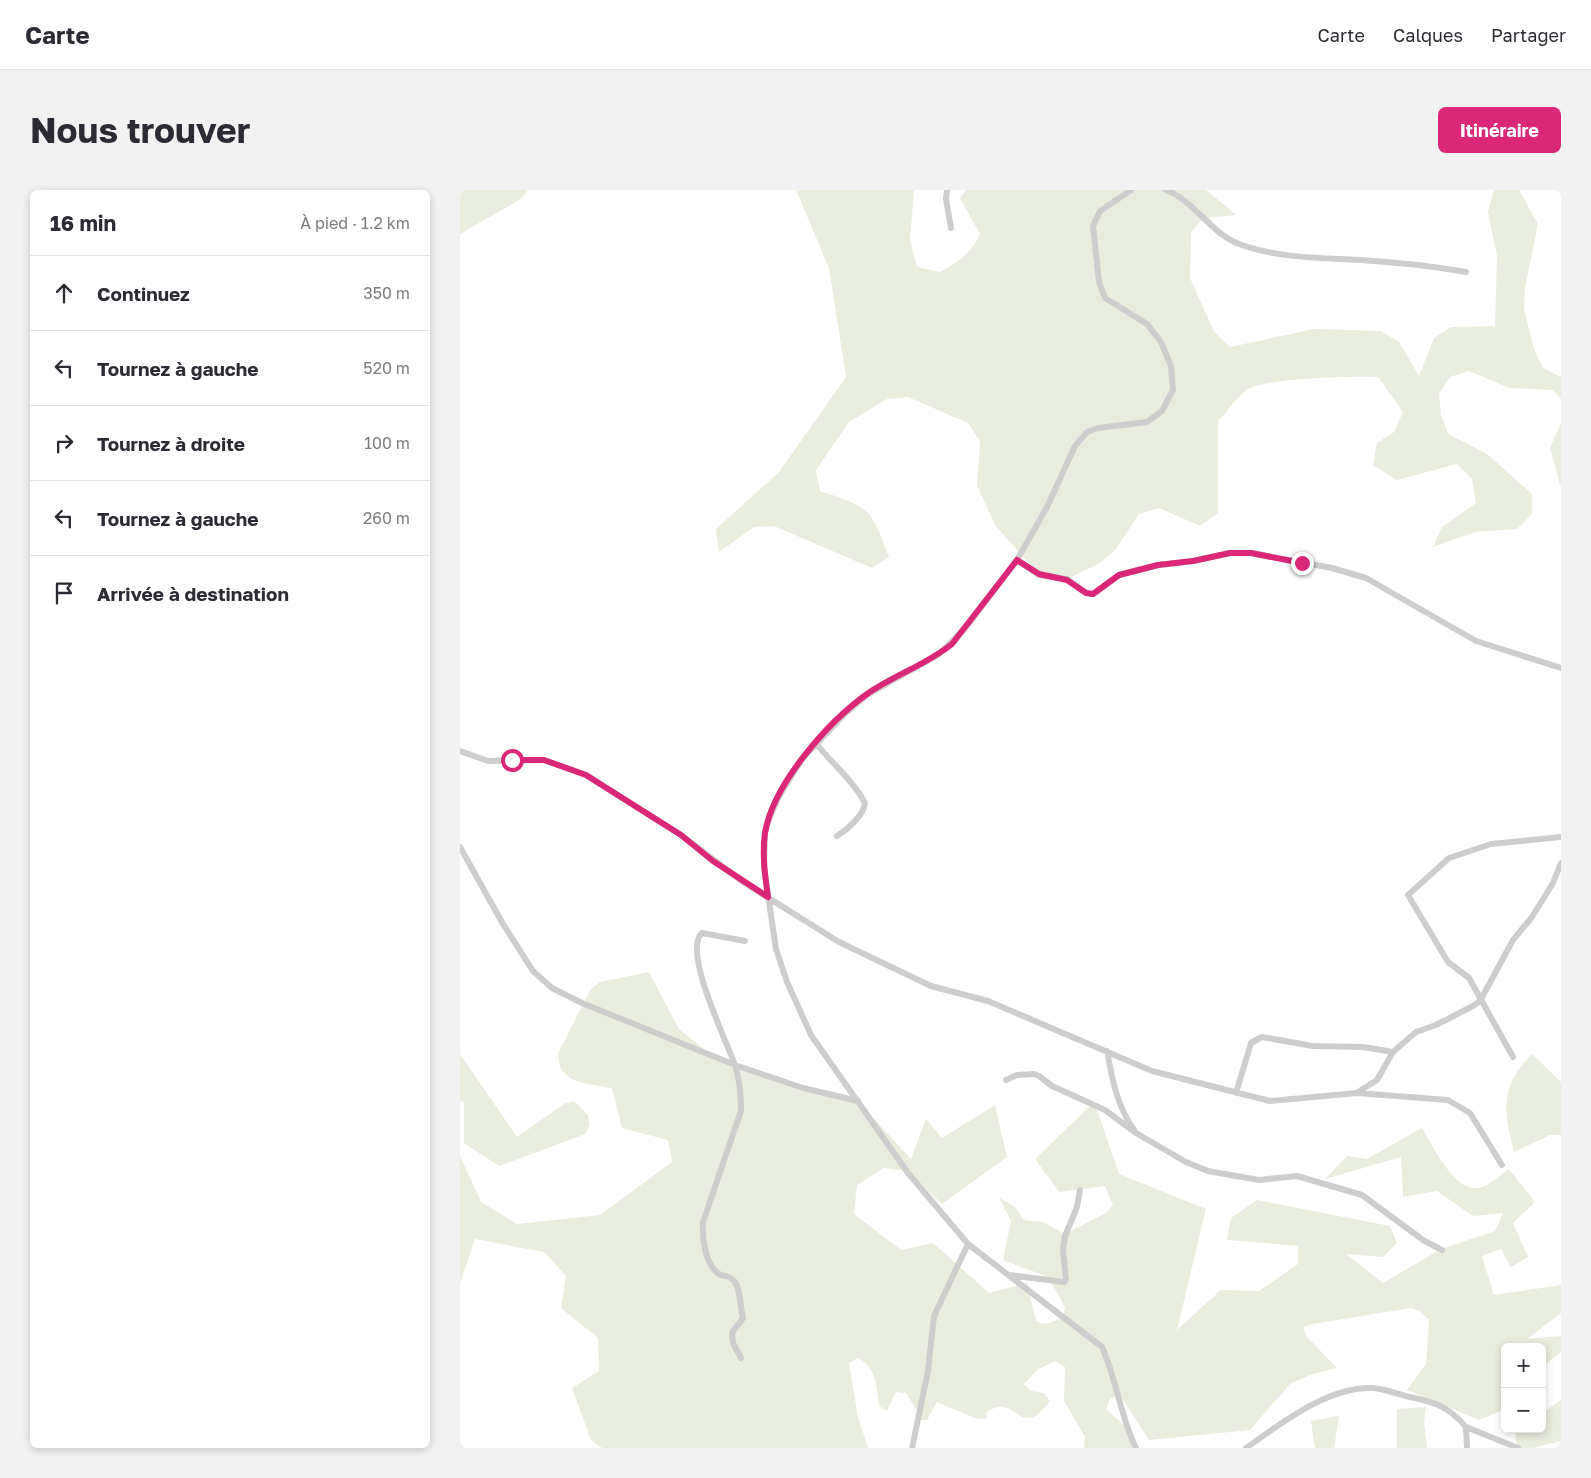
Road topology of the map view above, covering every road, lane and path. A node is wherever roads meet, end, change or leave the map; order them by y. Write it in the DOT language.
graph roads {
  1 [pos="947,190"];
  2 [pos="1131,190"];
  3 [pos="1166,190"];
  4 [pos="951,228"];
  5 [pos="1466,272"];
  6 [pos="1017,560"];
  7 [pos="1561,668"];
  8 [pos="816,743"];
  9 [pos="460,752"];
  10 [pos="837,836"];
  11 [pos="1561,837"];
  12 [pos="460,847"];
  13 [pos="1561,863"];
  14 [pos="768,897"];
  15 [pos="745,941"];
  16 [pos="1480,1000"];
  17 [pos="1108,1051"];
  18 [pos="1394,1052"];
  19 [pos="1513,1057"];
  20 [pos="735,1065"];
  21 [pos="1006,1080"];
  22 [pos="1236,1093"];
  23 [pos="1357,1093"];
  24 [pos="858,1101"];
  25 [pos="1136,1133"];
  26 [pos="1502,1165"];
  27 [pos="1080,1190"];
  28 [pos="968,1244"];
  29 [pos="1442,1250"];
  30 [pos="1008,1275"];
  31 [pos="741,1358"];
  32 [pos="1466,1427"];
  33 [pos="912,1448"];
  34 [pos="1136,1448"];
  35 [pos="1246,1448"];
  36 [pos="1467,1448"];
  37 [pos="1518,1448"];
  1 -- 4 [label="street"];
  2 -- 6 [label="street"];
  3 -- 5 [label="street"];
  6 -- 7 [label="street"];
  6 -- 8 [label="street"];
  8 -- 10 [label="street"];
  8 -- 14 [label="street"];
  9 -- 14 [label="street"];
  11 -- 16 [label="street"];
  12 -- 20 [label="street"];
  13 -- 16 [label="street"];
  14 -- 17 [label="street"];
  14 -- 24 [label="street"];
  15 -- 20 [label="street"];
  16 -- 18 [label="street"];
  16 -- 19 [label="street"];
  17 -- 22 [label="street"];
  17 -- 25 [label="street"];
  18 -- 22 [label="street"];
  18 -- 23 [label="street"];
  20 -- 24 [label="street"];
  20 -- 31 [label="street"];
  21 -- 25 [label="street"];
  22 -- 23 [label="street"];
  23 -- 26 [label="street"];
  24 -- 28 [label="street"];
  25 -- 29 [label="street"];
  27 -- 30 [label="street"];
  28 -- 30 [label="street"];
  28 -- 33 [label="street"];
  30 -- 34 [label="street"];
  32 -- 35 [label="street"];
  32 -- 36 [label="street"];
  32 -- 37 [label="street"];
}
